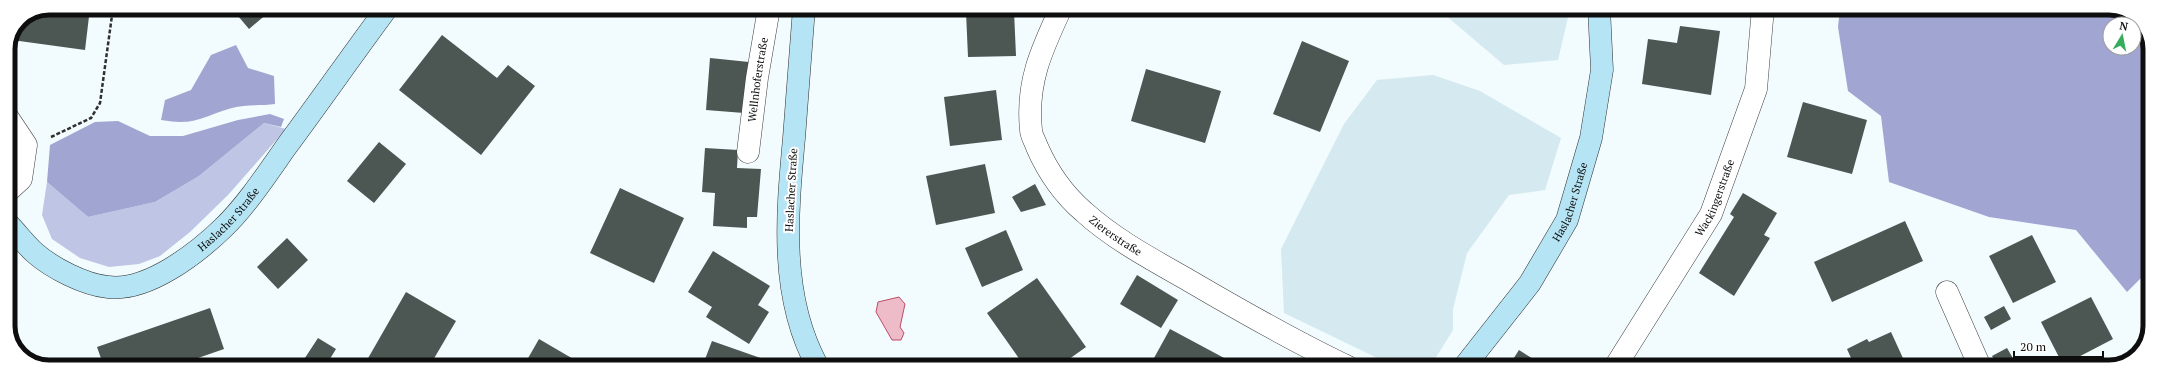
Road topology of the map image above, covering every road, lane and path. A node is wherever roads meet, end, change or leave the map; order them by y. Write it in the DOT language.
graph roads {
  1 [pos="112,15"];
  2 [pos="382,15"];
  3 [pos="768,15"];
  4 [pos="803,15"];
  5 [pos="1058,15"];
  6 [pos="1599,15"];
  7 [pos="1762,15"];
  8 [pos="15,128"];
  9 [pos="26,145"];
  10 [pos="748,152"];
  11 [pos="15,185"];
  12 [pos="15,232"];
  13 [pos="1947,292"];
  14 [pos="814,360"];
  15 [pos="1333,360"];
  16 [pos="1470,360"];
  17 [pos="1619,360"];
  18 [pos="1977,360"];
  1 -- 9 [label="path"];
  2 -- 12 [label="street, Haslacher Straße"];
  3 -- 10 [label="street, Wellnhoferstraße"];
  4 -- 14 [label="street, Haslacher Straße"];
  5 -- 15 [label="street, Ziererstraße"];
  6 -- 16 [label="street, Haslacher Straße"];
  7 -- 17 [label="street, Wackingerstraße"];
  8 -- 9 [label="street"];
  9 -- 11 [label="street"];
  13 -- 18 [label="street"];
}
